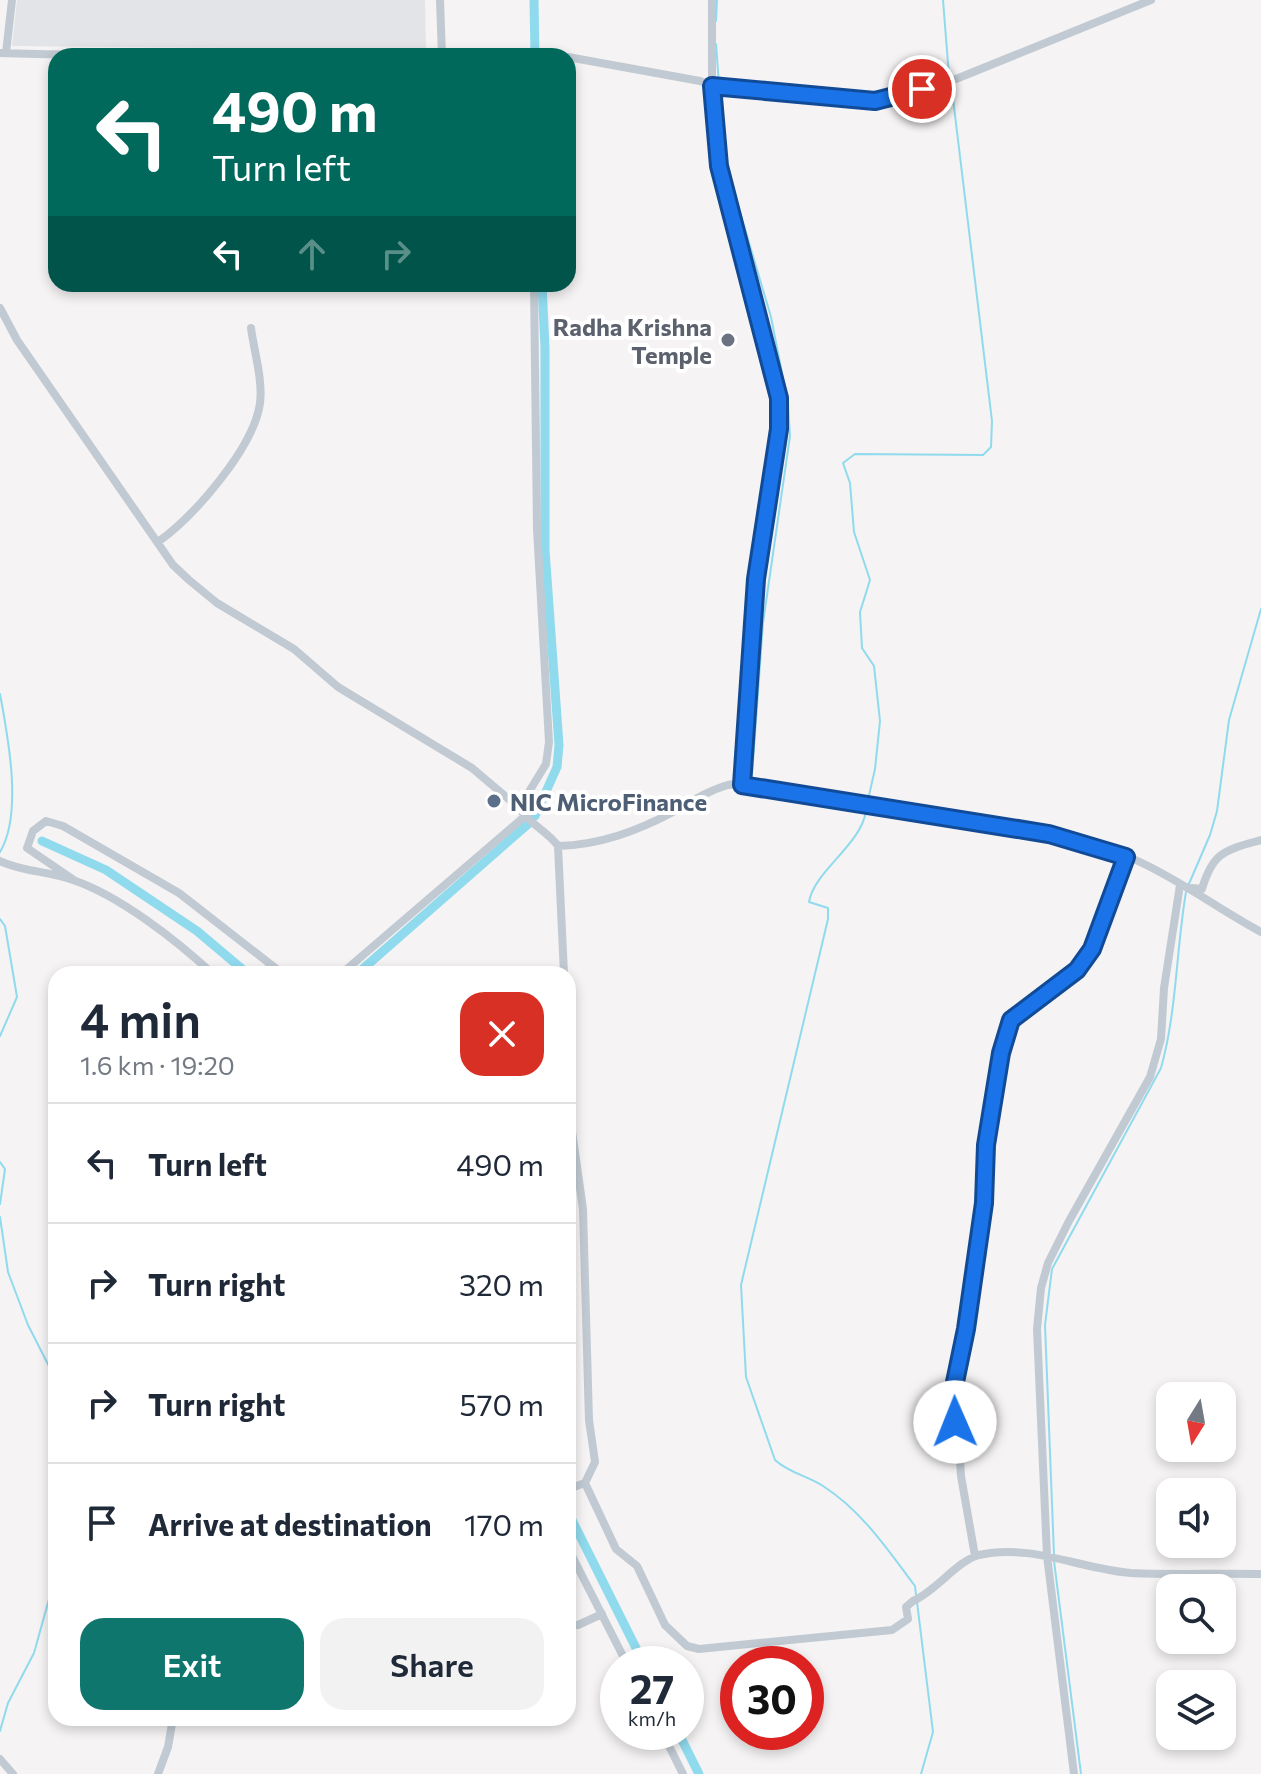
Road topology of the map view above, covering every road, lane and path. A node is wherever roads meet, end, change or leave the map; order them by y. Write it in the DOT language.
graph roads {
  1 [pos="12,0"];
  2 [pos="440,0"];
  3 [pos="712,0"];
  4 [pos="1151,0"];
  5 [pos="442,48"];
  6 [pos="3,53"];
  7 [pos="48,54"];
  8 [pos="576,58"];
  9 [pos="717,88"];
  10 [pos="534,292"];
  11 [pos="0,308"];
  12 [pos="251,328"];
  13 [pos="158,542"];
  14 [pos="742,785"];
  15 [pos="519,808"];
  16 [pos="524,817"];
  17 [pos="1261,840"];
  18 [pos="558,846"];
  19 [pos="1126,857"];
  20 [pos="0,861"];
  21 [pos="74,880"];
  22 [pos="1180,885"];
  23 [pos="1191,888"];
  24 [pos="1261,932"];
  25 [pos="204,966"];
  26 [pos="273,966"];
  27 [pos="350,966"];
  28 [pos="564,966"];
  29 [pos="576,1159"];
  30 [pos="576,1486"];
  31 [pos="975,1556"];
  32 [pos="1052,1557"];
  33 [pos="576,1564"];
  34 [pos="1261,1574"];
  35 [pos="602,1614"];
  36 [pos="576,1625"];
  37 [pos="618,1646"];
  38 [pos="172,1726"];
  39 [pos="671,1750"];
  40 [pos="0,1759"];
  41 [pos="13,1774"];
  42 [pos="158,1774"];
  43 [pos="683,1774"];
  44 [pos="1074,1774"];
  1 -- 6 [label="street"];
  2 -- 5 [label="street"];
  3 -- 9 [label="street"];
  4 -- 9 [label="street"];
  6 -- 7 [label="street"];
  8 -- 9 [label="street"];
  9 -- 14 [label="street"];
  10 -- 15 [label="street"];
  11 -- 13 [label="street"];
  12 -- 13 [label="street"];
  13 -- 15 [label="street"];
  14 -- 18 [label="street"];
  14 -- 19 [label="street"];
  15 -- 16 [label="street"];
  16 -- 18 [label="street"];
  16 -- 27 [label="street"];
  17 -- 23 [label="street"];
  18 -- 28 [label="street"];
  19 -- 22 [label="street"];
  19 -- 31 [label="street"];
  20 -- 21 [label="street"];
  21 -- 25 [label="street"];
  21 -- 26 [label="street"];
  22 -- 23 [label="street"];
  22 -- 32 [label="street"];
  23 -- 24 [label="street"];
  29 -- 30 [label="street"];
  30 -- 31 [label="street"];
  31 -- 32 [label="street"];
  32 -- 34 [label="street"];
  32 -- 44 [label="street"];
  33 -- 35 [label="street"];
  35 -- 36 [label="street"];
  35 -- 37 [label="street"];
  38 -- 42 [label="street"];
  39 -- 43 [label="street"];
  40 -- 41 [label="street"];
}
